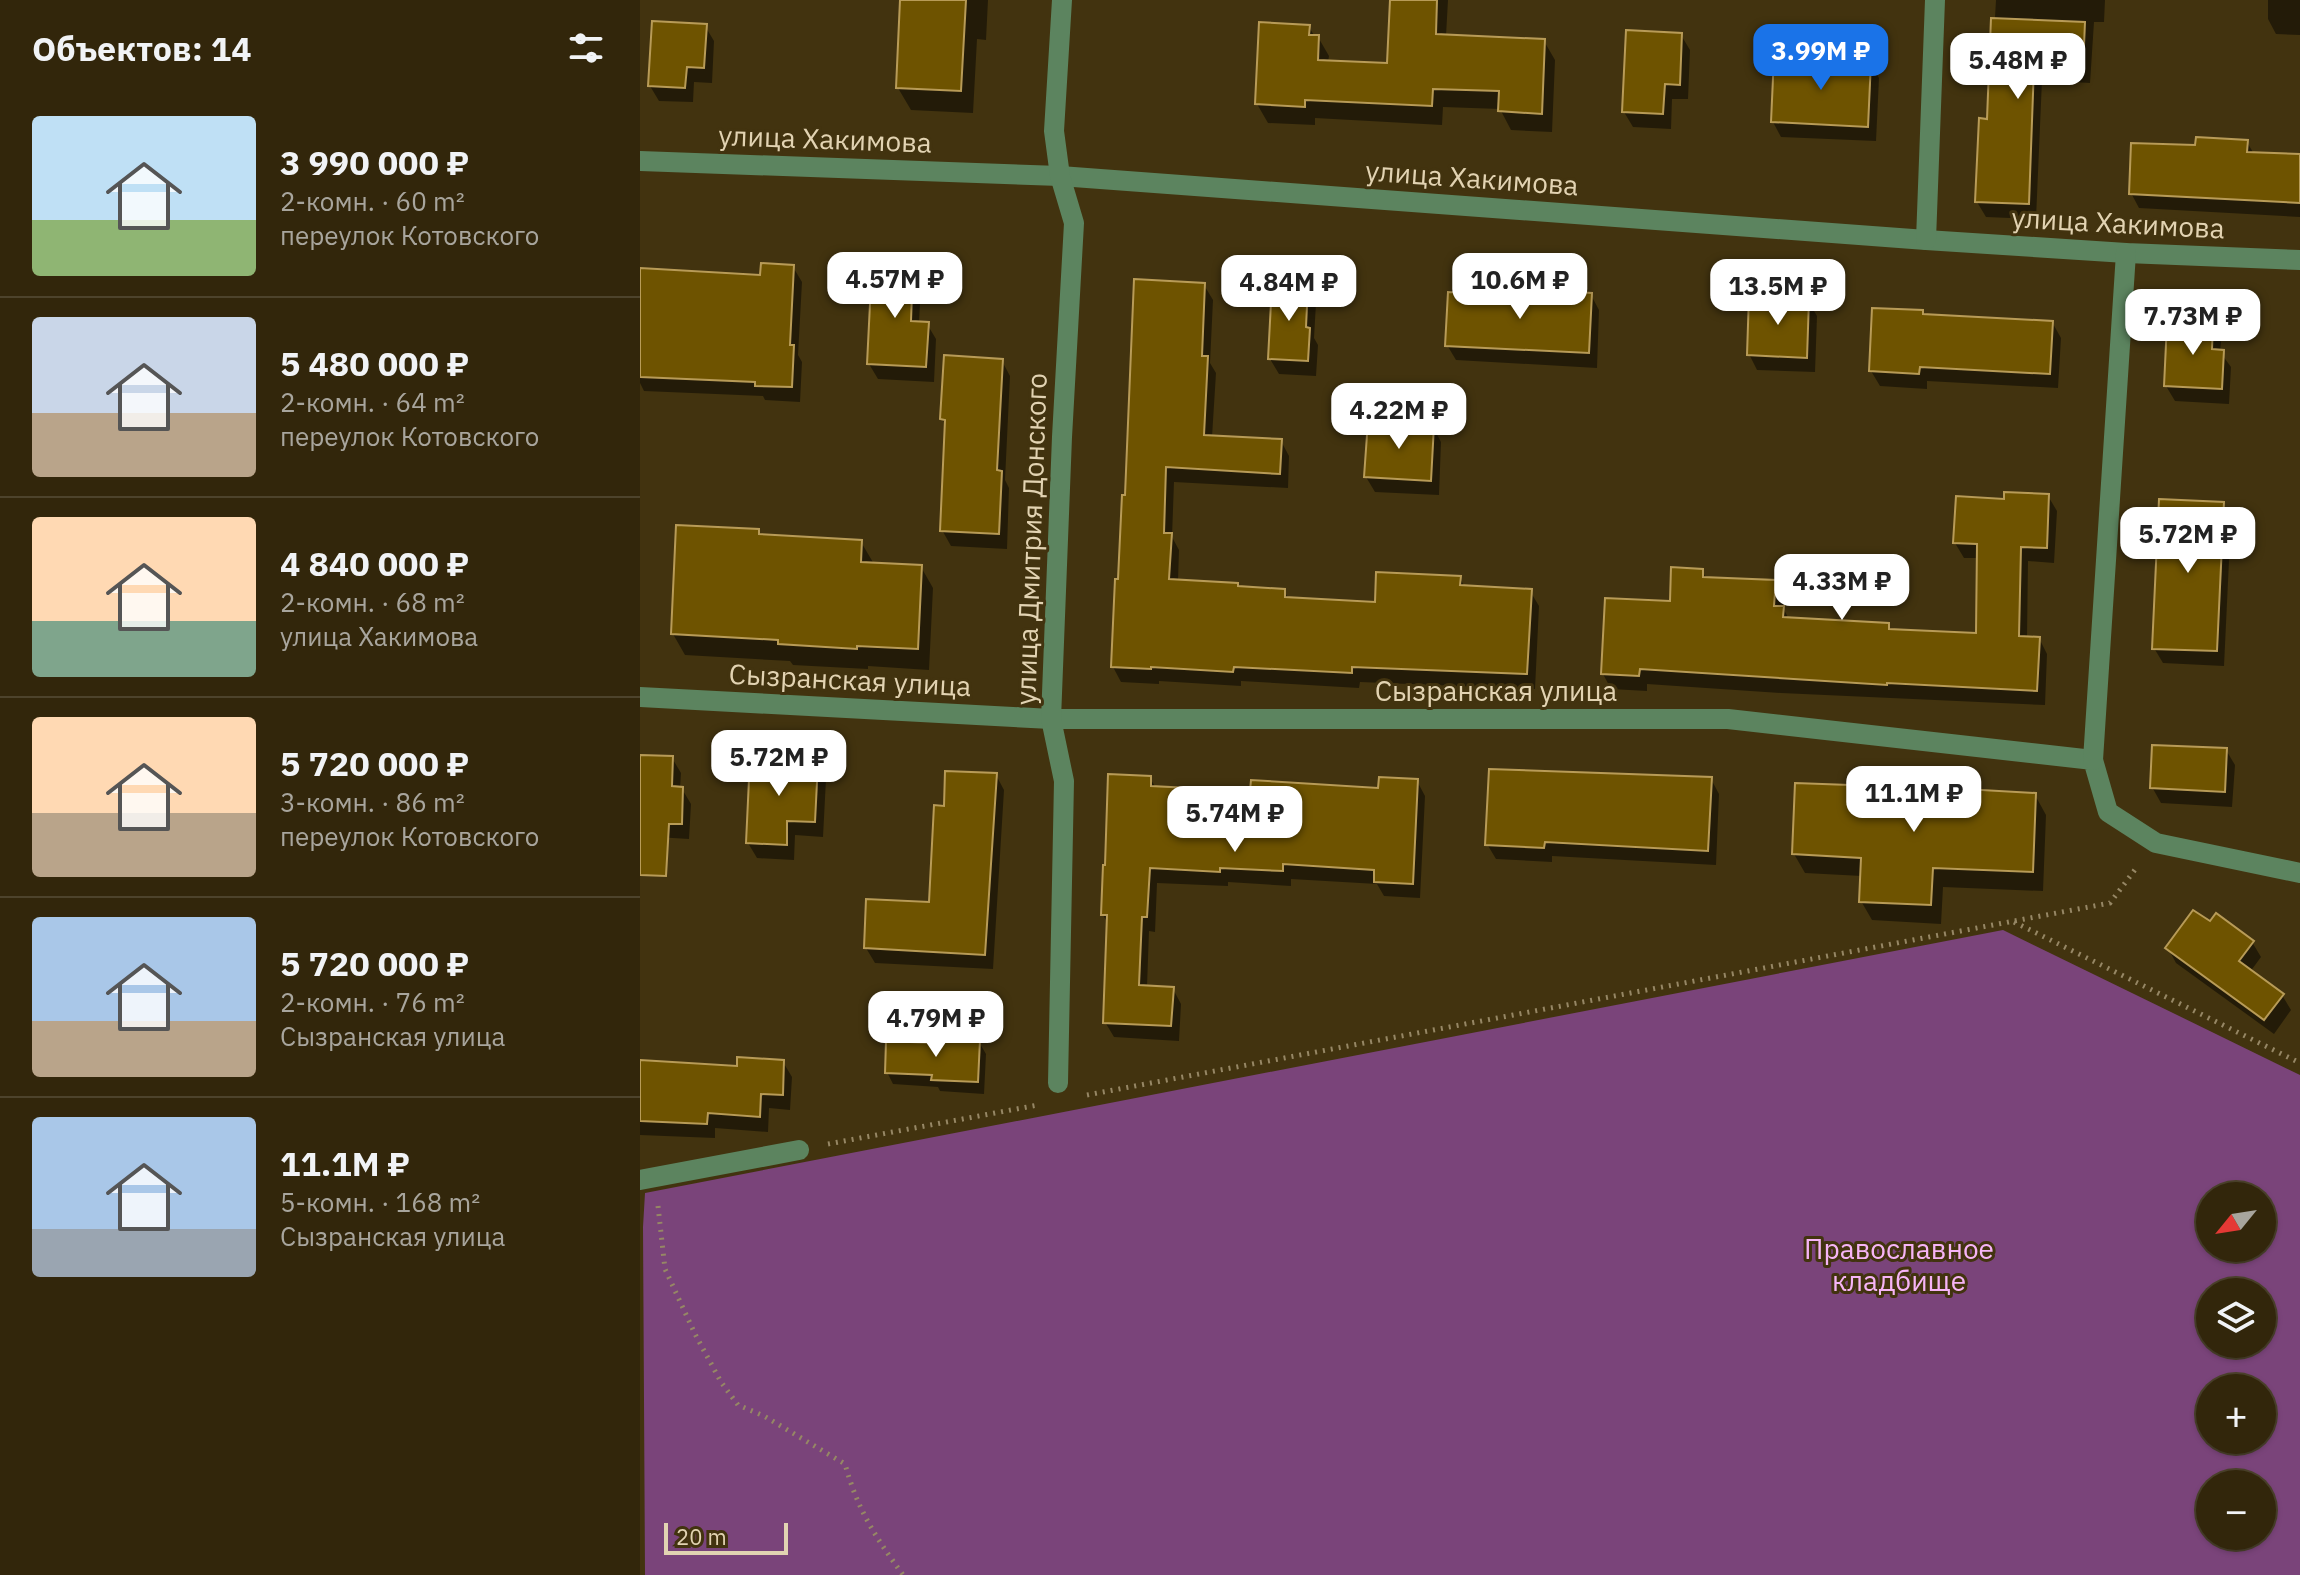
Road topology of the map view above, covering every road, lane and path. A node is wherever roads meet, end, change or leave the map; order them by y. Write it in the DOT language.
graph roads {
  1 [pos="1062,0"];
  2 [pos="1935,0"];
  3 [pos="640,161"];
  4 [pos="1060,176"];
  5 [pos="1926,240"];
  6 [pos="2126,253"];
  7 [pos="2300,260"];
  8 [pos="640,697"];
  9 [pos="1051,719"];
  10 [pos="2093,760"];
  11 [pos="2156,843"];
  12 [pos="2300,873"];
  13 [pos="2012,921"];
  14 [pos="2300,1063"];
  15 [pos="1058,1083"];
  16 [pos="1079,1097"];
  17 [pos="1048,1103"];
  18 [pos="799,1150"];
  19 [pos="647,1179"];
  20 [pos="903,1575"];
  1 -- 4 [label="street, улица Дмитрия Донского"];
  2 -- 5 [label="street"];
  3 -- 4 [label="street, улица Хакимова"];
  4 -- 5 [label="street, улица Хакимова"];
  4 -- 9 [label="street, улица Дмитрия Донского"];
  5 -- 6 [label="street, улица Хакимова"];
  6 -- 7 [label="street, улица Хакимова"];
  6 -- 10 [label="street"];
  8 -- 9 [label="street, Сызранская улица"];
  9 -- 10 [label="street, Сызранская улица"];
  9 -- 15 [label="street, улица Дмитрия Донского"];
  10 -- 11 [label="street"];
  11 -- 12 [label="street"];
  11 -- 13 [label="path"];
  13 -- 14 [label="path"];
  13 -- 16 [label="path"];
  17 -- 18 [label="path"];
  18 -- 19 [label="street"];
  19 -- 20 [label="path"];
}
